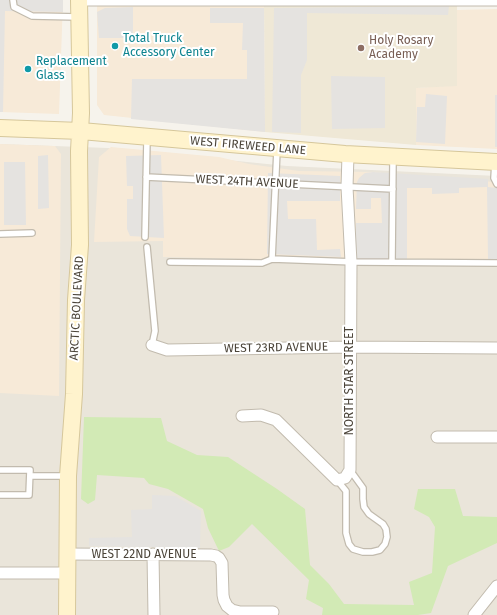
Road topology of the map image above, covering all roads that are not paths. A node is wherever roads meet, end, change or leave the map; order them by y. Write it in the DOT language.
graph roads {
  1 [pos="14,0"];
  2 [pos="80,0"];
  3 [pos="497,0"];
  4 [pos="79,17"];
  5 [pos="0,128"];
  6 [pos="80,131"];
  7 [pos="148,137"];
  8 [pos="277,148"];
  9 [pos="348,155"];
  10 [pos="393,157"];
  11 [pos="496,162"];
  12 [pos="146,178"];
  13 [pos="275,184"];
  14 [pos="497,184"];
  15 [pos="347,187"];
  16 [pos="393,189"];
  17 [pos="32,233"];
  18 [pos="0,234"];
  19 [pos="145,237"];
  20 [pos="147,247"];
  21 [pos="272,259"];
  22 [pos="170,262"];
  23 [pos="351,262"];
  24 [pos="392,262"];
  25 [pos="497,263"];
  26 [pos="152,345"];
  27 [pos="350,347"];
  28 [pos="497,348"];
  29 [pos="242,416"];
  30 [pos="497,436"];
  31 [pos="437,437"];
  32 [pos="0,470"];
  33 [pos="350,470"];
  34 [pos="30,476"];
  35 [pos="68,476"];
  36 [pos="337,480"];
  37 [pos="0,495"];
  38 [pos="67,554"];
  39 [pos="153,554"];
  40 [pos="0,573"];
  41 [pos="67,573"];
  42 [pos="497,586"];
  43 [pos="273,612"];
  44 [pos="67,615"];
  45 [pos="154,615"];
  46 [pos="474,615"];
  1 -- 4 [label="lane"];
  2 -- 3 [label="street"];
  2 -- 4 [label="main road, ARCTIC BOULEVARD"];
  4 -- 6 [label="main road, ARCTIC BOULEVARD"];
  5 -- 6 [label="main road, WEST FIREWEED LANE"];
  6 -- 7 [label="main road, WEST FIREWEED LANE"];
  6 -- 35 [label="main road, ARCTIC BOULEVARD"];
  7 -- 8 [label="main road, WEST FIREWEED LANE"];
  7 -- 12 [label="lane"];
  8 -- 9 [label="main road, WEST FIREWEED LANE"];
  8 -- 13 [label="lane"];
  9 -- 10 [label="main road, WEST FIREWEED LANE"];
  9 -- 15 [label="street, NORTH STAR STREET"];
  10 -- 11 [label="main road, WEST FIREWEED LANE"];
  10 -- 16 [label="lane"];
  11 -- 14 [label="lane"];
  12 -- 13 [label="lane, WEST 24TH AVENUE"];
  12 -- 19 [label="lane"];
  13 -- 15 [label="lane, WEST 24TH AVENUE"];
  13 -- 21 [label="lane"];
  15 -- 16 [label="lane, WEST 24TH AVENUE"];
  15 -- 23 [label="street, NORTH STAR STREET"];
  16 -- 24 [label="lane"];
  17 -- 18 [label="lane"];
  20 -- 26 [label="lane"];
  21 -- 22 [label="lane"];
  21 -- 23 [label="lane"];
  23 -- 24 [label="lane"];
  23 -- 27 [label="street, NORTH STAR STREET"];
  24 -- 25 [label="lane"];
  26 -- 27 [label="street, WEST 23RD AVENUE"];
  27 -- 28 [label="street, WEST 23RD AVENUE"];
  27 -- 33 [label="street, NORTH STAR STREET"];
  29 -- 36 [label="street"];
  30 -- 31 [label="street"];
  32 -- 34 [label="lane"];
  33 -- 36 [label="street"];
  33 -- 36 [label="lane"];
  34 -- 35 [label="lane"];
  34 -- 37 [label="lane"];
  35 -- 38 [label="main road, ARCTIC BOULEVARD"];
  38 -- 39 [label="street, WEST 22ND AVENUE"];
  38 -- 41 [label="main road, ARCTIC BOULEVARD"];
  39 -- 43 [label="street, WEST 22ND AVENUE"];
  39 -- 45 [label="street"];
  40 -- 41 [label="street"];
  41 -- 44 [label="main road, ARCTIC BOULEVARD"];
  42 -- 46 [label="street"];
}
